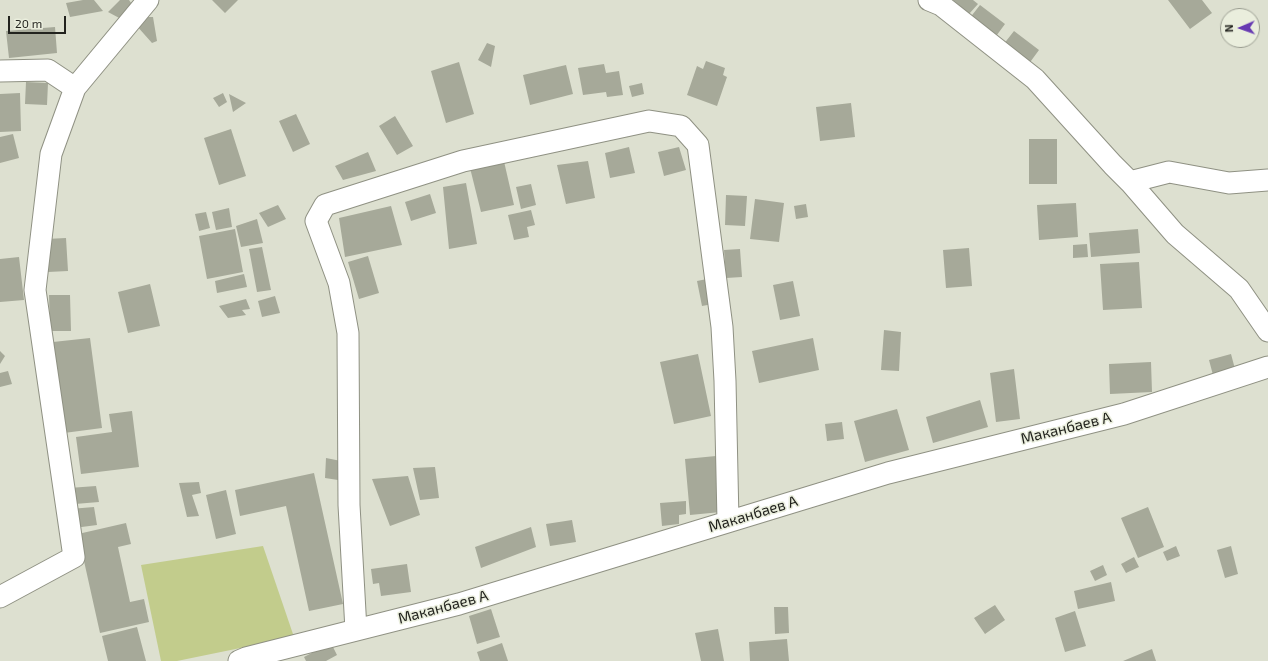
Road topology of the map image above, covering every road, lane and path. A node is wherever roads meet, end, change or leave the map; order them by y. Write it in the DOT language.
graph roads {
  1 [pos="148,0"];
  2 [pos="929,0"];
  3 [pos="0,71"];
  4 [pos="75,88"];
  5 [pos="1268,180"];
  6 [pos="1130,182"];
  7 [pos="1268,331"];
  8 [pos="1268,367"];
  9 [pos="728,521"];
  10 [pos="0,597"];
  11 [pos="356,630"];
  12 [pos="239,661"];
  1 -- 4 [label="street"];
  2 -- 6 [label="street"];
  3 -- 4 [label="street"];
  4 -- 10 [label="street"];
  5 -- 6 [label="street"];
  6 -- 7 [label="street"];
  8 -- 9 [label="street, Маканбаев А"];
  9 -- 11 [label="street, Маканбаев А"];
  9 -- 11 [label="street"];
  11 -- 12 [label="street, Маканбаев А"];
}
